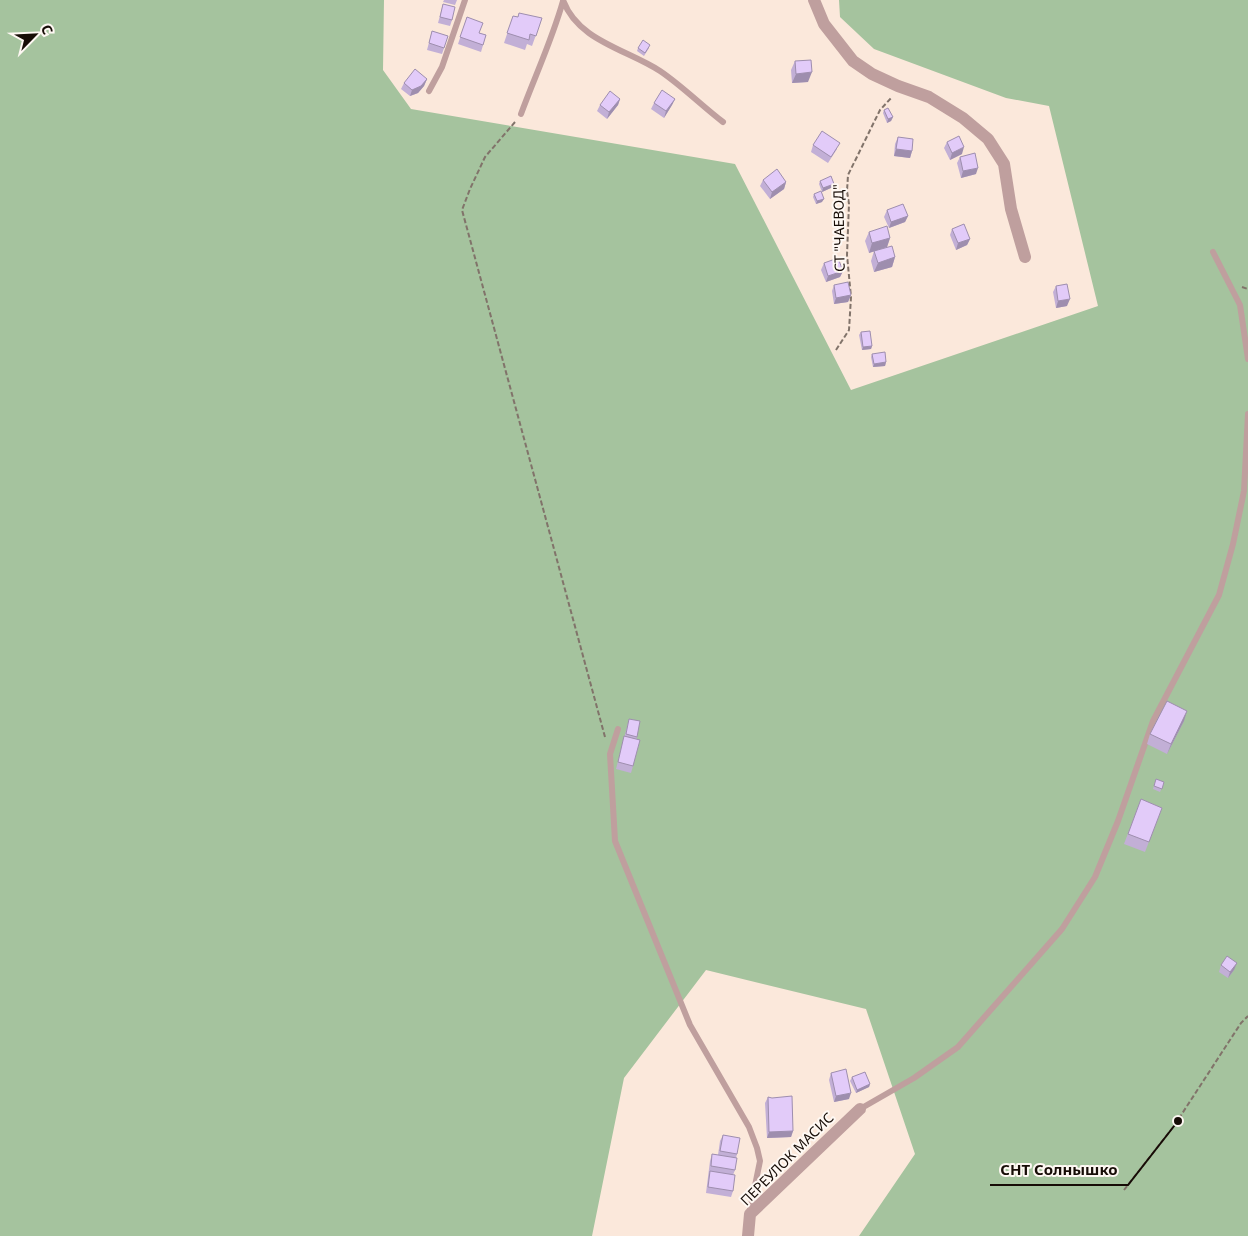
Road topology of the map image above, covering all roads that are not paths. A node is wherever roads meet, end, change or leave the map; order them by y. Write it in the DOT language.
graph roads {
  1 [pos="466,0"];
  2 [pos="814,0"];
  3 [pos="563,1"];
  4 [pos="428,91"];
  5 [pos="522,114"];
  6 [pos="723,122"];
  7 [pos="1213,252"];
  8 [pos="1025,257"];
  9 [pos="1248,359"];
  10 [pos="1248,414"];
  11 [pos="618,730"];
  12 [pos="860,1109"];
  13 [pos="750,1214"];
  14 [pos="748,1236"];
  1 -- 4 [label="lane"];
  2 -- 8 [label="street"];
  3 -- 5 [label="lane"];
  3 -- 6 [label="lane"];
  7 -- 9 [label="lane"];
  10 -- 12 [label="lane"];
  11 -- 13 [label="lane"];
  12 -- 13 [label="street, ПЕРЕУЛОК МАСИС"];
  13 -- 14 [label="street, ПЕРЕУЛОК МАСИС"];
}
